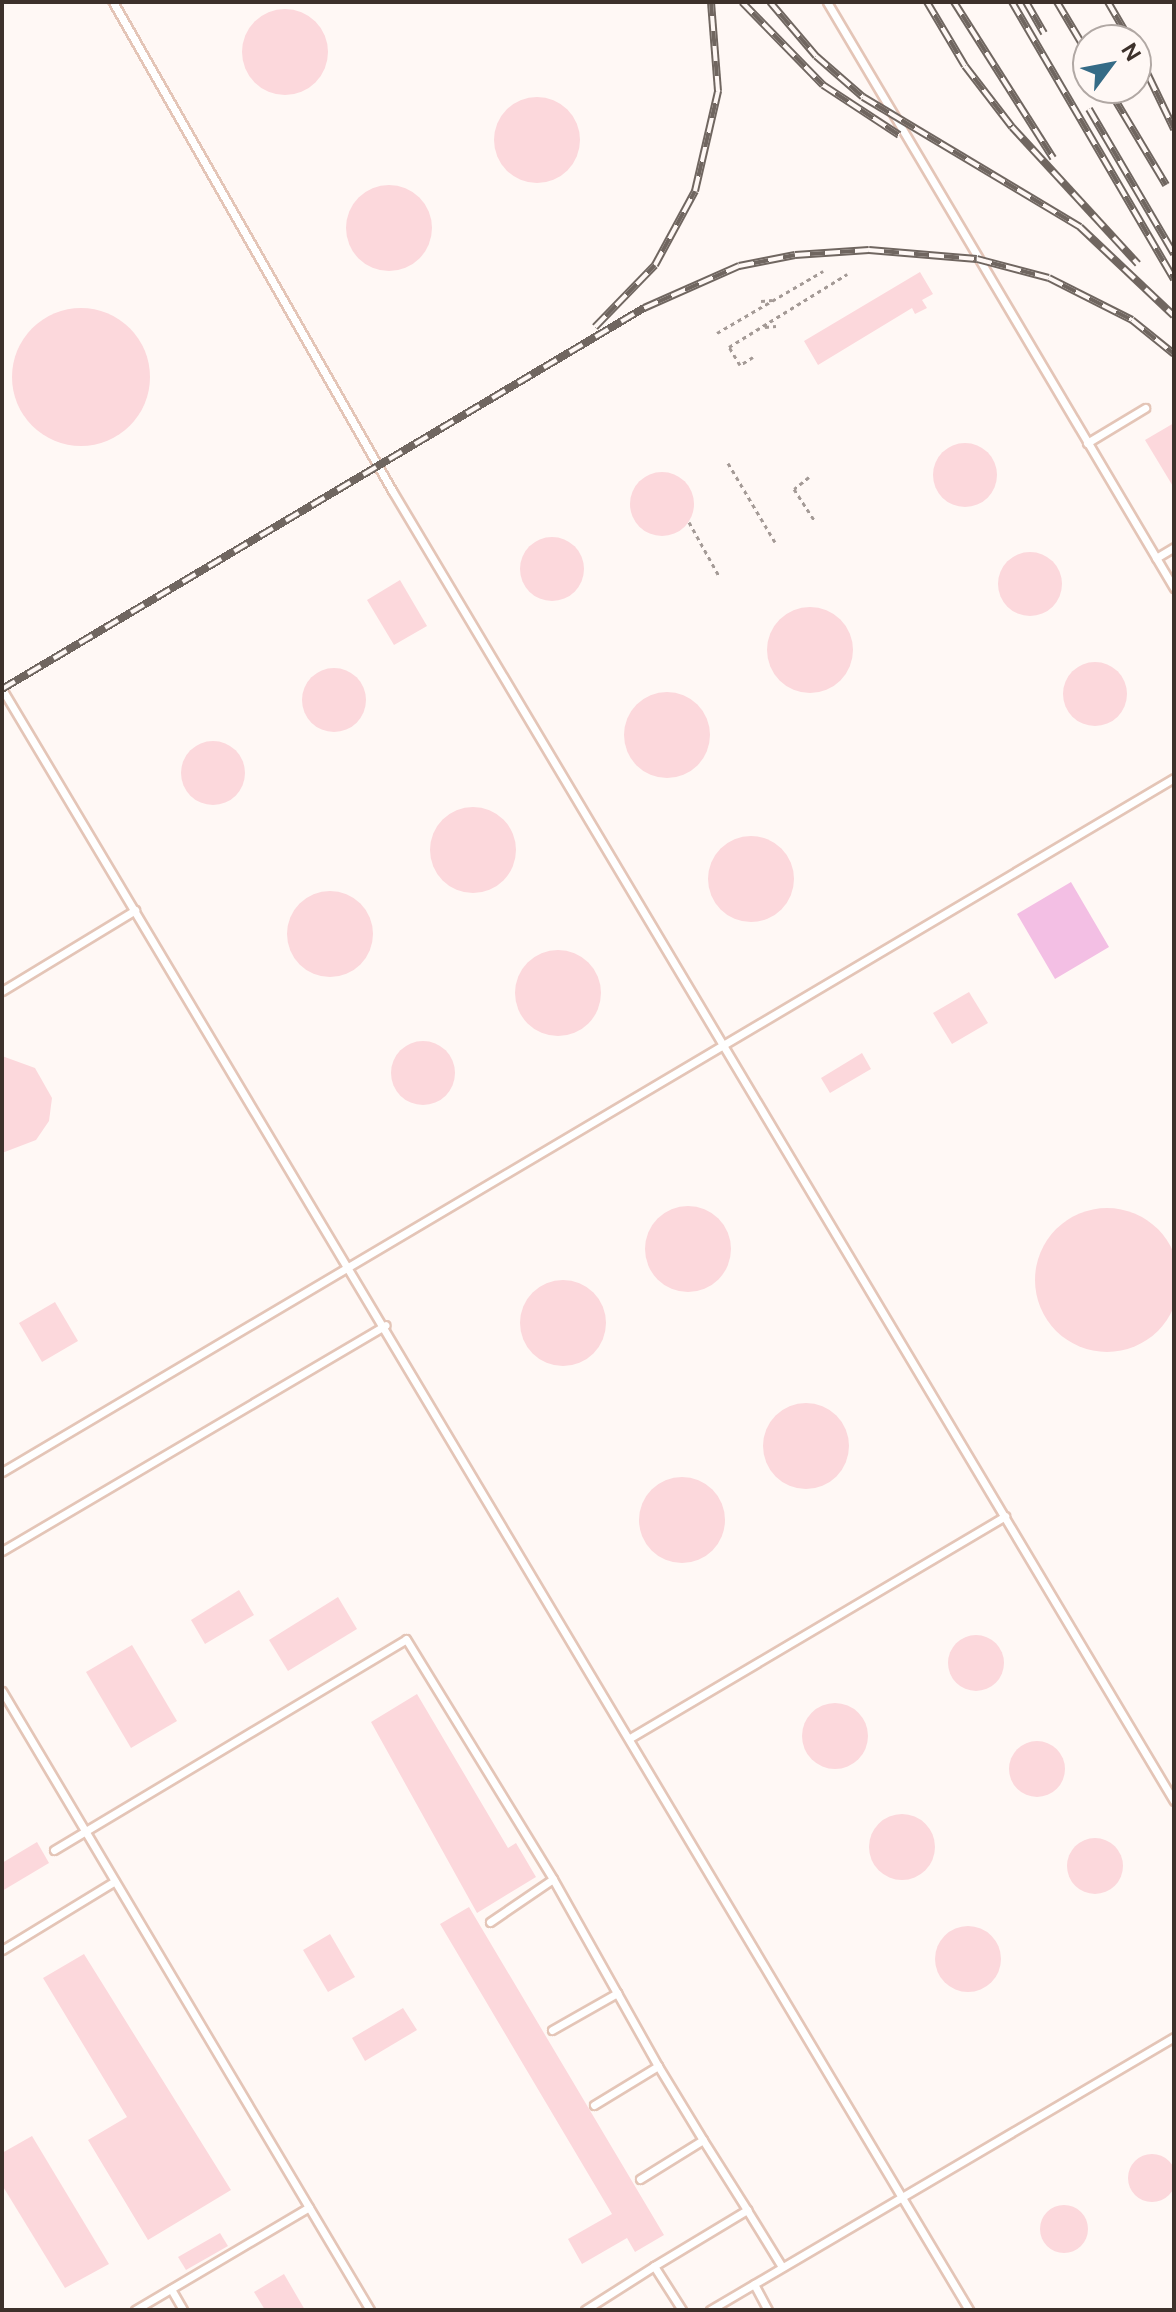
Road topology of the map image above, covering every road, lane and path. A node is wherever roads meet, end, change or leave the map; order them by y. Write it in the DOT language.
graph roads {
  1 [pos="113,2"];
  2 [pos="827,2"];
  3 [pos="823,271"];
  4 [pos="847,274"];
  5 [pos="772,300"];
  6 [pos="761,301"];
  7 [pos="776,326"];
  8 [pos="761,327"];
  9 [pos="717,333"];
  10 [pos="753,357"];
  11 [pos="1145,408"];
  12 [pos="1087,443"];
  13 [pos="728,463"];
  14 [pos="809,477"];
  15 [pos="814,520"];
  16 [pos="689,522"];
  17 [pos="775,542"];
  18 [pos="1174,547"];
  19 [pos="1156,558"];
  20 [pos="719,576"];
  21 [pos="1174,588"];
  22 [pos="2,689"];
  23 [pos="1174,778"];
  24 [pos="135,910"];
  25 [pos="2,991"];
  26 [pos="725,1044"];
  27 [pos="351,1268"];
  28 [pos="385,1325"];
  29 [pos="2,1472"];
  30 [pos="1005,1516"];
  31 [pos="2,1551"];
  32 [pos="2,1691"];
  33 [pos="630,1738"];
  34 [pos="1174,1801"];
  35 [pos="85,1830"];
  36 [pos="54,1850"];
  37 [pos="553,1879"];
  38 [pos="115,1881"];
  39 [pos="490,1922"];
  40 [pos="2,1950"];
  41 [pos="617,1993"];
  42 [pos="552,2030"];
  43 [pos="1174,2037"];
  44 [pos="658,2066"];
  45 [pos="594,2105"];
  46 [pos="703,2140"];
  47 [pos="640,2179"];
  48 [pos="902,2197"];
  49 [pos="309,2207"];
  50 [pos="747,2210"];
  51 [pos="654,2266"];
  52 [pos="782,2267"];
  53 [pos="754,2284"];
  54 [pos="171,2289"];
  55 [pos="135,2310"];
  56 [pos="183,2310"];
  57 [pos="370,2310"];
  58 [pos="585,2310"];
  59 [pos="682,2310"];
  60 [pos="710,2310"];
  61 [pos="768,2310"];
  62 [pos="969,2310"];
  1 -- 26 [label="lane"];
  2 -- 12 [label="lane"];
  3 -- 5 [label="path"];
  4 -- 8 [label="path"];
  5 -- 6 [label="path"];
  5 -- 9 [label="path"];
  7 -- 8 [label="path"];
  8 -- 10 [label="path"];
  11 -- 12 [label="lane"];
  12 -- 19 [label="lane"];
  13 -- 17 [label="path"];
  14 -- 15 [label="path"];
  16 -- 20 [label="path"];
  18 -- 19 [label="lane"];
  19 -- 21 [label="lane"];
  22 -- 24 [label="lane"];
  23 -- 26 [label="lane"];
  24 -- 25 [label="lane"];
  24 -- 27 [label="lane"];
  26 -- 27 [label="lane"];
  26 -- 30 [label="lane"];
  27 -- 28 [label="lane"];
  27 -- 29 [label="lane"];
  28 -- 31 [label="lane"];
  28 -- 33 [label="lane"];
  30 -- 33 [label="lane"];
  30 -- 34 [label="lane"];
  32 -- 35 [label="lane"];
  33 -- 48 [label="lane"];
  35 -- 36 [label="lane"];
  35 -- 37 [label="lane"];
  35 -- 38 [label="lane"];
  37 -- 39 [label="lane"];
  37 -- 41 [label="lane"];
  38 -- 40 [label="lane"];
  38 -- 49 [label="lane"];
  41 -- 42 [label="lane"];
  41 -- 44 [label="lane"];
  43 -- 48 [label="lane"];
  44 -- 45 [label="lane"];
  44 -- 46 [label="lane"];
  46 -- 47 [label="lane"];
  46 -- 50 [label="lane"];
  48 -- 52 [label="lane"];
  48 -- 62 [label="lane"];
  49 -- 54 [label="lane"];
  49 -- 57 [label="lane"];
  50 -- 51 [label="lane"];
  50 -- 52 [label="lane"];
  51 -- 58 [label="lane"];
  51 -- 59 [label="lane"];
  52 -- 53 [label="lane"];
  53 -- 60 [label="lane"];
  53 -- 61 [label="lane"];
  54 -- 55 [label="lane"];
  54 -- 56 [label="lane"];
}
